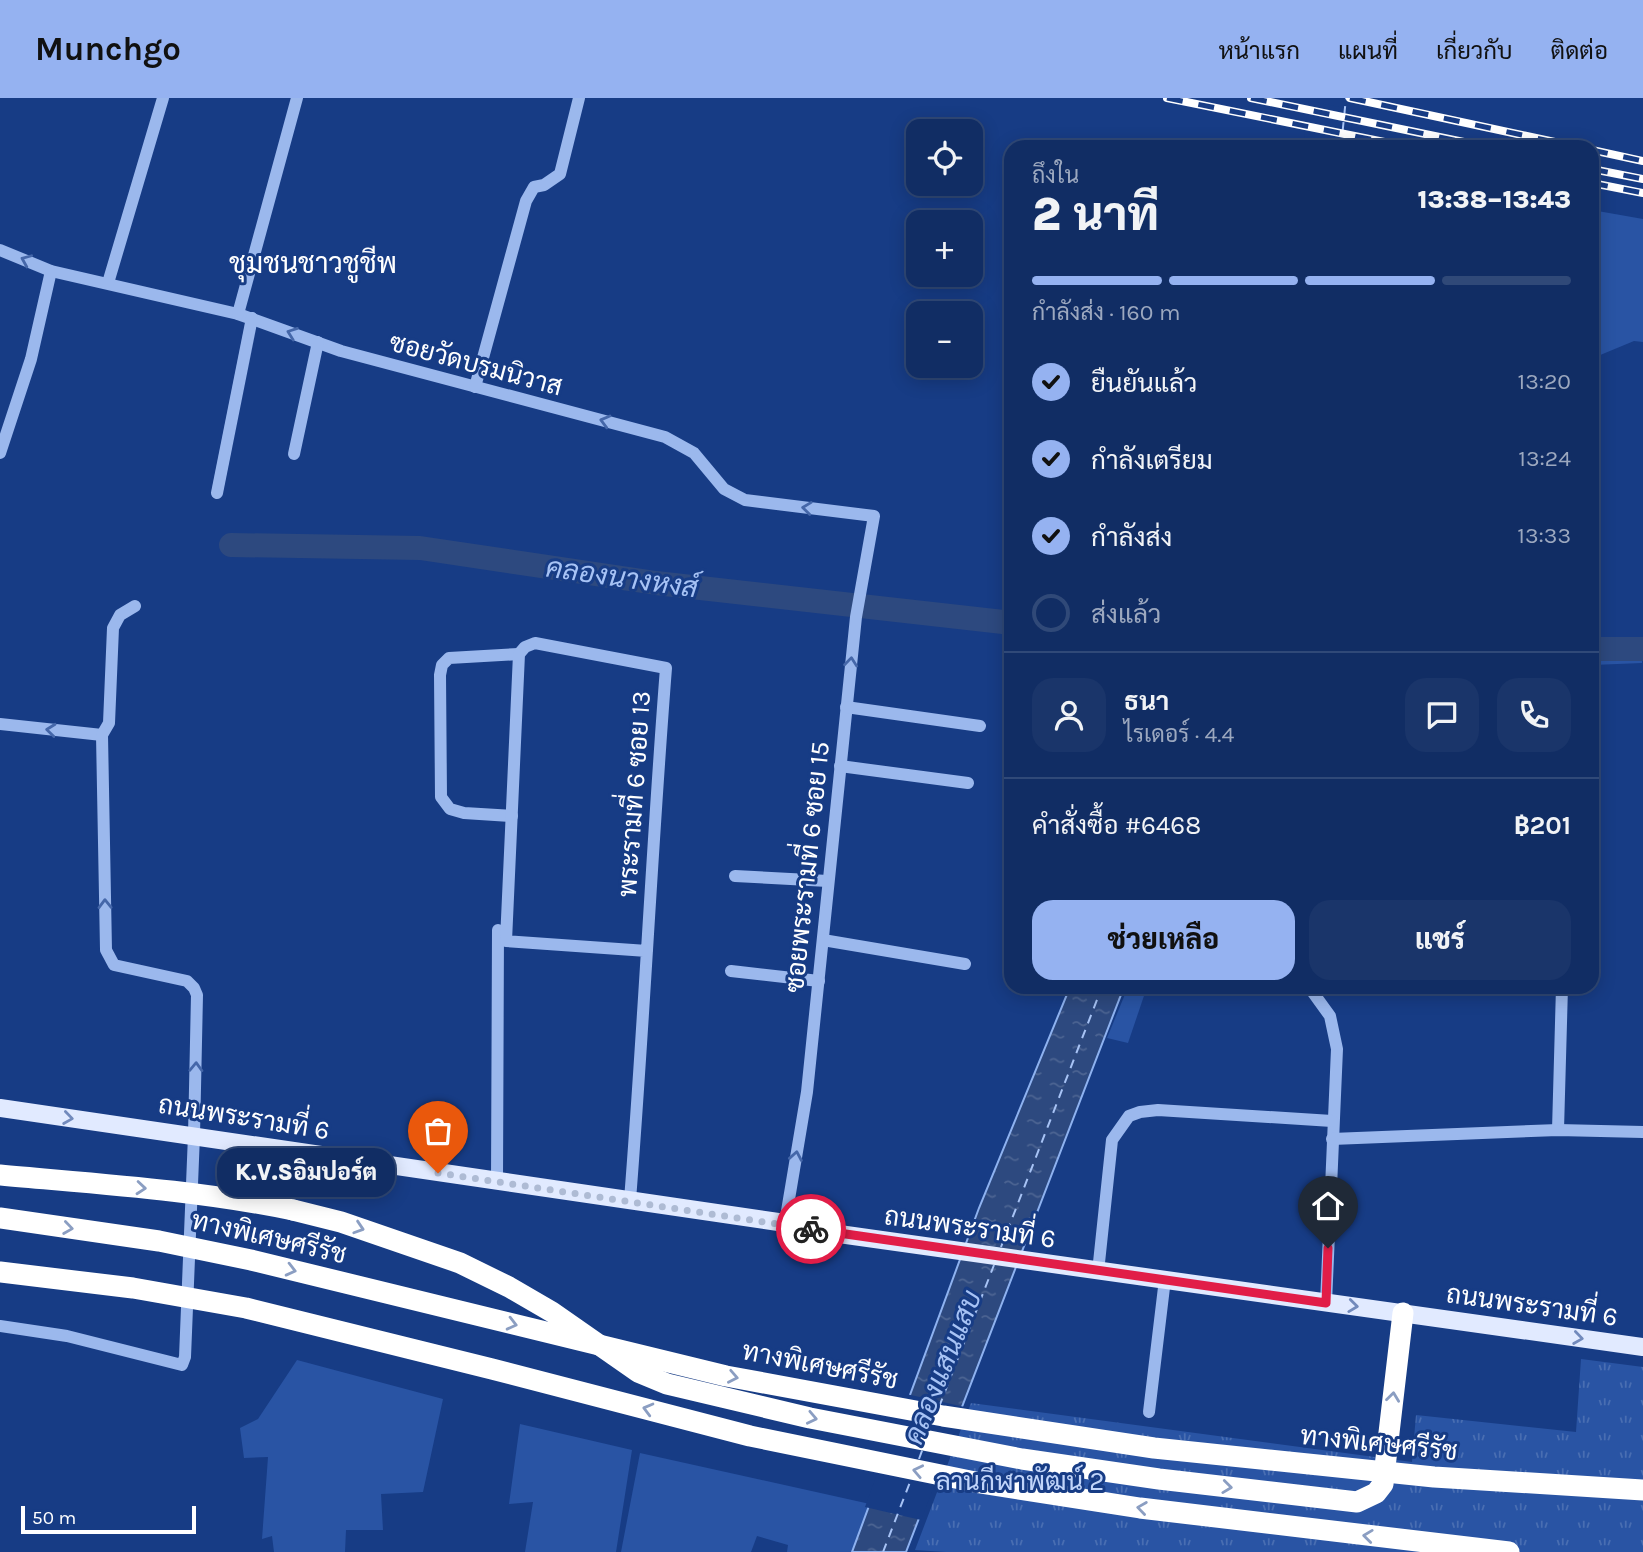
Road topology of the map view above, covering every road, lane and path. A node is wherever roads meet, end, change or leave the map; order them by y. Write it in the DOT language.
graph roads {
  1 [pos="163,98"];
  2 [pos="297,98"];
  3 [pos="579,98"];
  4 [pos="0,250"];
  5 [pos="51,271"];
  6 [pos="108,283"];
  7 [pos="238,314"];
  8 [pos="252,318"];
  9 [pos="318,342"];
  10 [pos="475,387"];
  11 [pos="0,453"];
  12 [pos="294,454"];
  13 [pos="216,493"];
  14 [pos="874,516"];
  15 [pos="135,606"];
  16 [pos="519,654"];
  17 [pos="846,707"];
  18 [pos="0,724"];
  19 [pos="980,726"];
  20 [pos="102,735"];
  21 [pos="840,766"];
  22 [pos="968,783"];
  23 [pos="512,816"];
  24 [pos="735,876"];
  25 [pos="828,881"];
  26 [pos="498,910"];
  27 [pos="823,940"];
  28 [pos="647,951"];
  29 [pos="965,964"];
  30 [pos="730,971"];
  31 [pos="819,981"];
  32 [pos="1314,994"];
  33 [pos="1562,994"];
  34 [pos="0,1108"];
  35 [pos="1332,1122"];
  36 [pos="1558,1130"];
  37 [pos="1643,1132"];
  38 [pos="194,1135"];
  39 [pos="1332,1139"];
  40 [pos="0,1175"];
  41 [pos="497,1182"];
  42 [pos="630,1200"];
  43 [pos="0,1219"];
  44 [pos="785,1223"];
  45 [pos="1095,1271"];
  46 [pos="0,1272"];
  47 [pos="1165,1279"];
  48 [pos="1326,1303"];
  49 [pos="1403,1313"];
  50 [pos="0,1326"];
  51 [pos="1643,1347"];
  52 [pos="1149,1412"];
  53 [pos="1643,1490"];
  54 [pos="1509,1552"];
  1 -- 6 [label="street"];
  2 -- 7 [label="street"];
  3 -- 10 [label="street"];
  5 -- 4 [label="street, ซอยวัดบรมนิวาส, one-way"];
  5 -- 6 [label="street, ซอยวัดบรมนิวาส"];
  5 -- 11 [label="street"];
  6 -- 7 [label="street, ซอยวัดบรมนิวาส"];
  7 -- 8 [label="street, ซอยวัดบรมนิวาส"];
  9 -- 8 [label="street, ซอยวัดบรมนิวาส, one-way"];
  8 -- 13 [label="street"];
  9 -- 10 [label="street, ซอยวัดบรมนิวาส"];
  9 -- 12 [label="street"];
  14 -- 10 [label="street, ซอยวัดบรมนิวาส, one-way"];
  17 -- 14 [label="street, ซอยพระรามที่ 6 ซอย 15, one-way"];
  15 -- 20 [label="street"];
  16 -- 23 [label="street"];
  16 -- 23 [label="street, พระรามที่ 6 ซอย 13"];
  16 -- 28 [label="street, พระรามที่ 6 ซอย 13"];
  17 -- 19 [label="street"];
  17 -- 21 [label="street, ซอยพระรามที่ 6 ซอย 15"];
  20 -- 18 [label="street, one-way"];
  38 -- 20 [label="street, one-way"];
  21 -- 22 [label="street"];
  21 -- 25 [label="street, ซอยพระรามที่ 6 ซอย 15"];
  23 -- 28 [label="street"];
  24 -- 25 [label="street"];
  25 -- 27 [label="street, ซอยพระรามที่ 6 ซอย 15"];
  26 -- 41 [label="street"];
  27 -- 29 [label="street"];
  27 -- 31 [label="street, ซอยพระรามที่ 6 ซอย 15"];
  28 -- 42 [label="street, พระรามที่ 6 ซอย 13"];
  30 -- 31 [label="street"];
  44 -- 31 [label="street, ซอยพระรามที่ 6 ซอย 15, one-way"];
  32 -- 35 [label="street"];
  33 -- 36 [label="street"];
  34 -- 38 [label="main road, ถนนพระรามที่ 6, one-way"];
  35 -- 39 [label="street"];
  35 -- 45 [label="street"];
  36 -- 37 [label="street"];
  36 -- 39 [label="street"];
  38 -- 41 [label="main road, ถนนพระรามที่ 6"];
  38 -- 50 [label="street"];
  39 -- 48 [label="street"];
  40 -- 49 [label="highway, one-way, bridge"];
  41 -- 42 [label="main road, ถนนพระรามที่ 6"];
  42 -- 44 [label="main road, ถนนพระรามที่ 6"];
  43 -- 53 [label="highway, ทางพิเศษศรีรัช, one-way, bridge"];
  44 -- 45 [label="main road, ถนนพระรามที่ 6"];
  45 -- 47 [label="main road, ถนนพระรามที่ 6"];
  54 -- 46 [label="highway, one-way, bridge"];
  47 -- 48 [label="main road, ถนนพระรามที่ 6"];
  47 -- 52 [label="street"];
  48 -- 49 [label="main road, ถนนพระรามที่ 6, one-way"];
  49 -- 51 [label="main road, ถนนพระรามที่ 6, one-way"];
}
